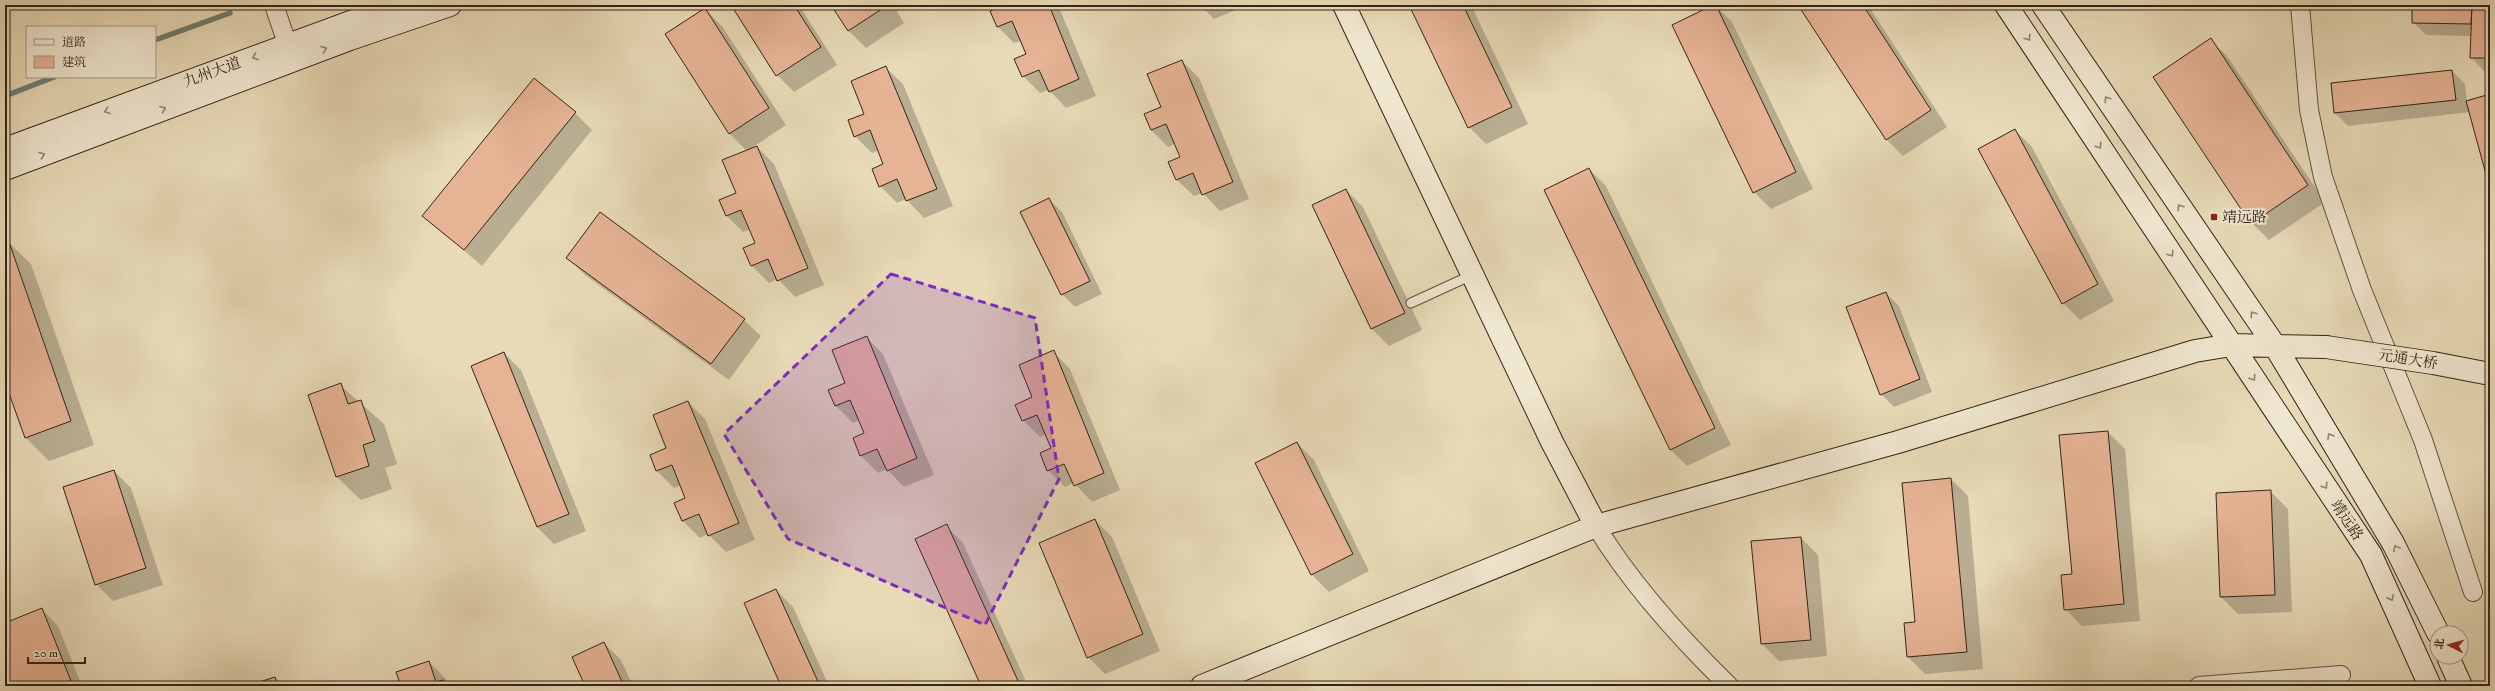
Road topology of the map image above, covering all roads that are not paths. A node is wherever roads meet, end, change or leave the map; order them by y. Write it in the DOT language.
graph roads {
  1 [pos="274,5"];
  2 [pos="397,5"];
  3 [pos="450,5"];
  4 [pos="1344,5"];
  5 [pos="2006,5"];
  6 [pos="2043,5"];
  7 [pos="2300,5"];
  8 [pos="290,53"];
  9 [pos="5,149"];
  10 [pos="5,169"];
  11 [pos="1473,274"];
  12 [pos="1411,303"];
  13 [pos="2231,345"];
  14 [pos="2275,346"];
  15 [pos="2490,374"];
  16 [pos="1596,526"];
  17 [pos="2473,592"];
  18 [pos="2434,625"];
  19 [pos="2452,665"];
  20 [pos="2341,675"];
  21 [pos="1202,686"];
  22 [pos="1729,686"];
  23 [pos="2199,686"];
  24 [pos="2430,686"];
  25 [pos="2461,686"];
  1 -- 8 [label="street"];
  2 -- 8 [label="main road, 九州大道"];
  8 -- 3 [label="main road, one-way"];
  4 -- 11 [label="main road"];
  5 -- 13 [label="main road, 靖远路, one-way"];
  14 -- 6 [label="main road, 靖远路, one-way"];
  7 -- 17 [label="street"];
  8 -- 9 [label="main road, 九州大道, one-way"];
  10 -- 8 [label="main road, one-way"];
  11 -- 12 [label="lane"];
  11 -- 16 [label="main road"];
  13 -- 14 [label="main road, 元通大桥"];
  13 -- 16 [label="main road, 元通大桥"];
  13 -- 24 [label="main road, 靖远路, one-way"];
  14 -- 15 [label="main road, 元通大桥, bridge"];
  18 -- 14 [label="main road, 靖远路, one-way"];
  16 -- 21 [label="main road, 元通大桥"];
  16 -- 22 [label="street"];
  19 -- 25 [label="main road"];
  20 -- 23 [label="street"];
}
